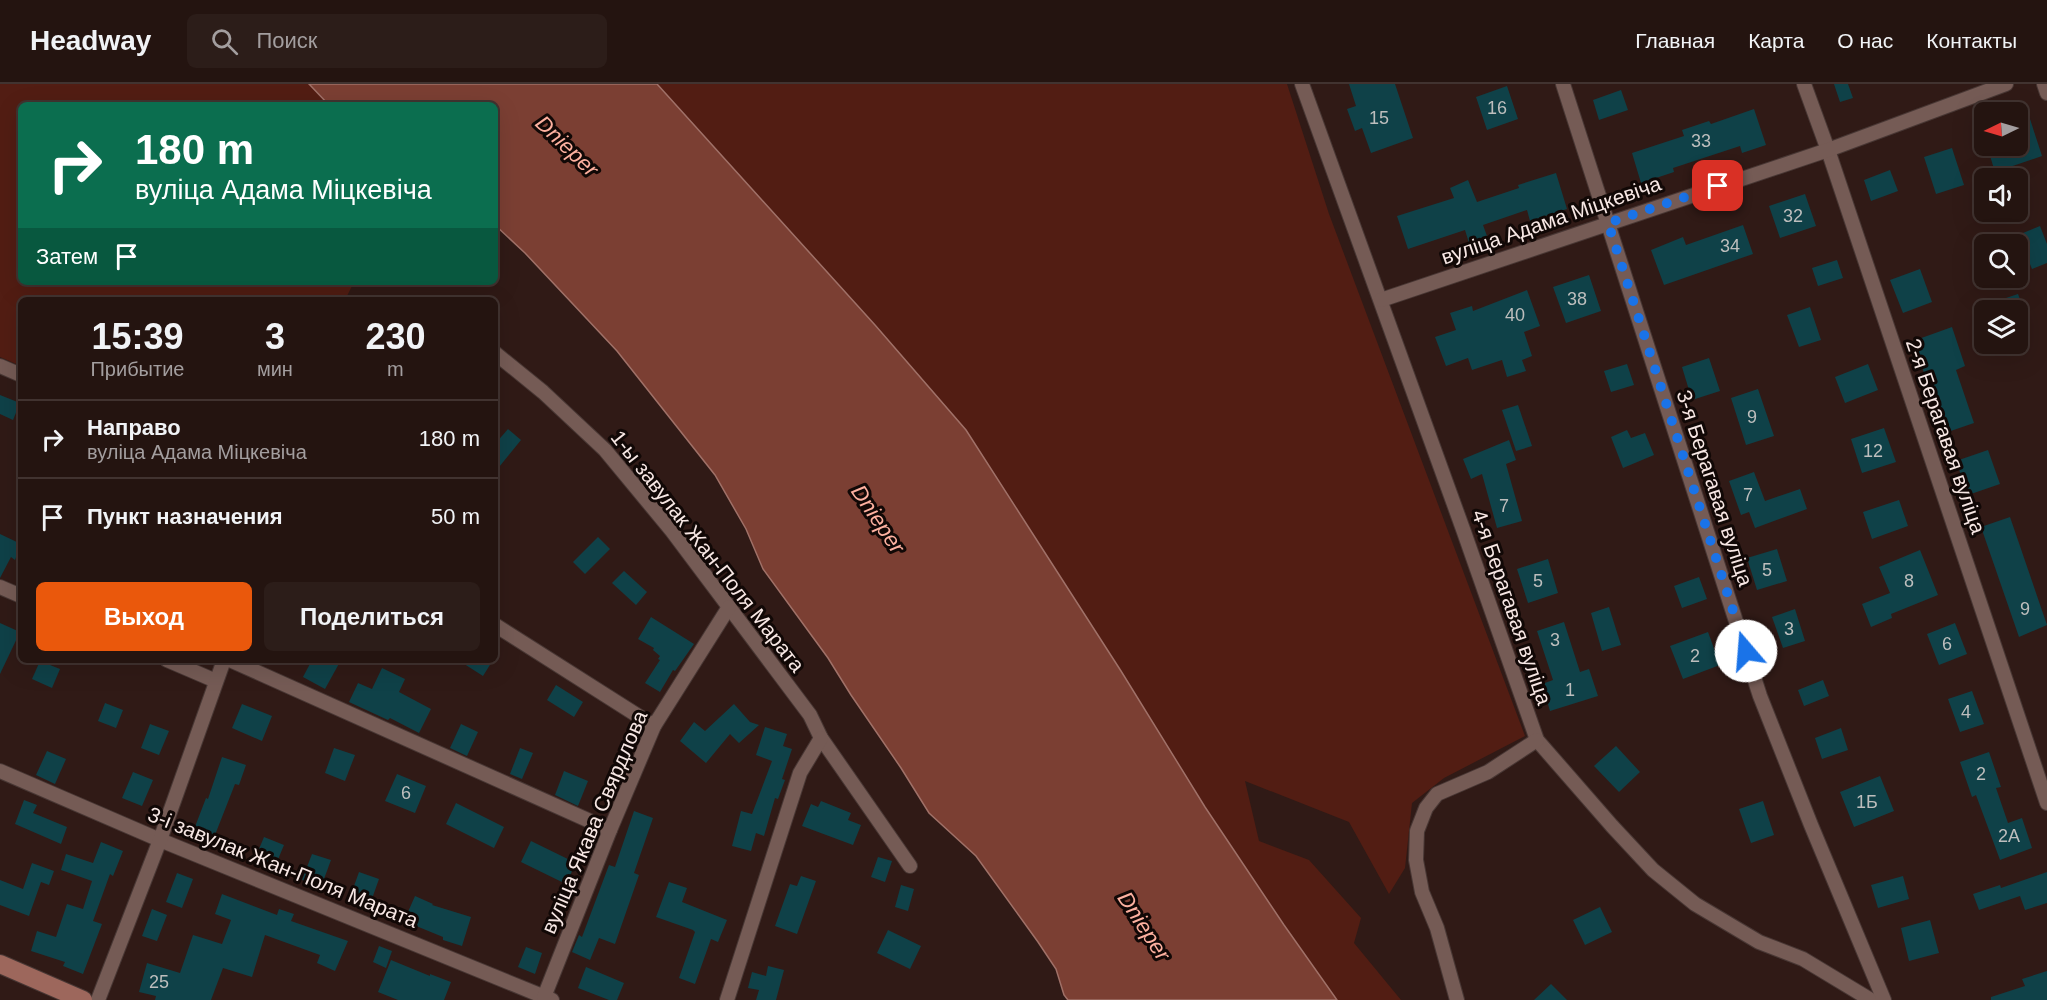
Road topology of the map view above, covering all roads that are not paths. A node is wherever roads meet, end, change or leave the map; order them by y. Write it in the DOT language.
graph roads {
  1 [pos="1302,84"];
  2 [pos="1563,84"];
  3 [pos="1804,84"];
  4 [pos="2006,84"];
  5 [pos="2044,84"];
  6 [pos="2047,93"];
  7 [pos="1828,150"];
  8 [pos="1608,223"];
  9 [pos="1380,300"];
  10 [pos="498,355"];
  11 [pos="0,366"];
  12 [pos="18,374"];
  13 [pos="0,587"];
  14 [pos="18,595"];
  15 [pos="729,608"];
  16 [pos="498,627"];
  17 [pos="174,663"];
  18 [pos="223,663"];
  19 [pos="237,663"];
  20 [pos="216,681"];
  21 [pos="654,726"];
  22 [pos="821,738"];
  23 [pos="1537,740"];
  24 [pos="0,771"];
  25 [pos="2047,803"];
  26 [pos="610,830"];
  27 [pos="160,840"];
  28 [pos="910,866"];
  29 [pos="0,964"];
  30 [pos="548,998"];
  31 [pos="82,1000"];
  32 [pos="98,1000"];
  33 [pos="727,1000"];
  34 [pos="1457,1000"];
  35 [pos="1871,1000"];
  36 [pos="1884,1000"];
  1 -- 9 [label="street, 4-я Берагавая вуліца"];
  2 -- 8 [label="street, 3-я Берагавая вуліца"];
  3 -- 7 [label="street, 2-я Берагавая вуліца"];
  4 -- 7 [label="street, вуліца Адама Міцкевіча"];
  5 -- 6 [label="street"];
  7 -- 8 [label="street, вуліца Адама Міцкевіча"];
  7 -- 25 [label="street, 2-я Берагавая вуліца"];
  8 -- 9 [label="street, вуліца Адама Міцкевіча"];
  8 -- 36 [label="street, 3-я Берагавая вуліца"];
  9 -- 23 [label="street, 4-я Берагавая вуліца"];
  10 -- 15 [label="street, 1-ы завулак Жан-Поля Марата"];
  11 -- 12 [label="street"];
  13 -- 14 [label="street"];
  15 -- 21 [label="street, вуліца Якава Свярдлова"];
  15 -- 22 [label="street, 1-ы завулак Жан-Поля Марата"];
  16 -- 21 [label="street"];
  17 -- 20 [label="street"];
  18 -- 20 [label="street"];
  19 -- 26 [label="street"];
  20 -- 27 [label="street"];
  21 -- 26 [label="street, вуліца Якава Свярдлова"];
  22 -- 28 [label="street, 1-ы завулак Жан-Поля Марата"];
  22 -- 33 [label="street"];
  23 -- 34 [label="street"];
  23 -- 35 [label="street, 4-я Берагавая вуліца"];
  24 -- 27 [label="street, 3-і завулак Жан-Поля Марата"];
  26 -- 30 [label="street, вуліца Якава Свярдлова"];
  27 -- 30 [label="street, 3-і завулак Жан-Поля Марата"];
  27 -- 32 [label="street"];
  29 -- 31 [label="street"];
}
